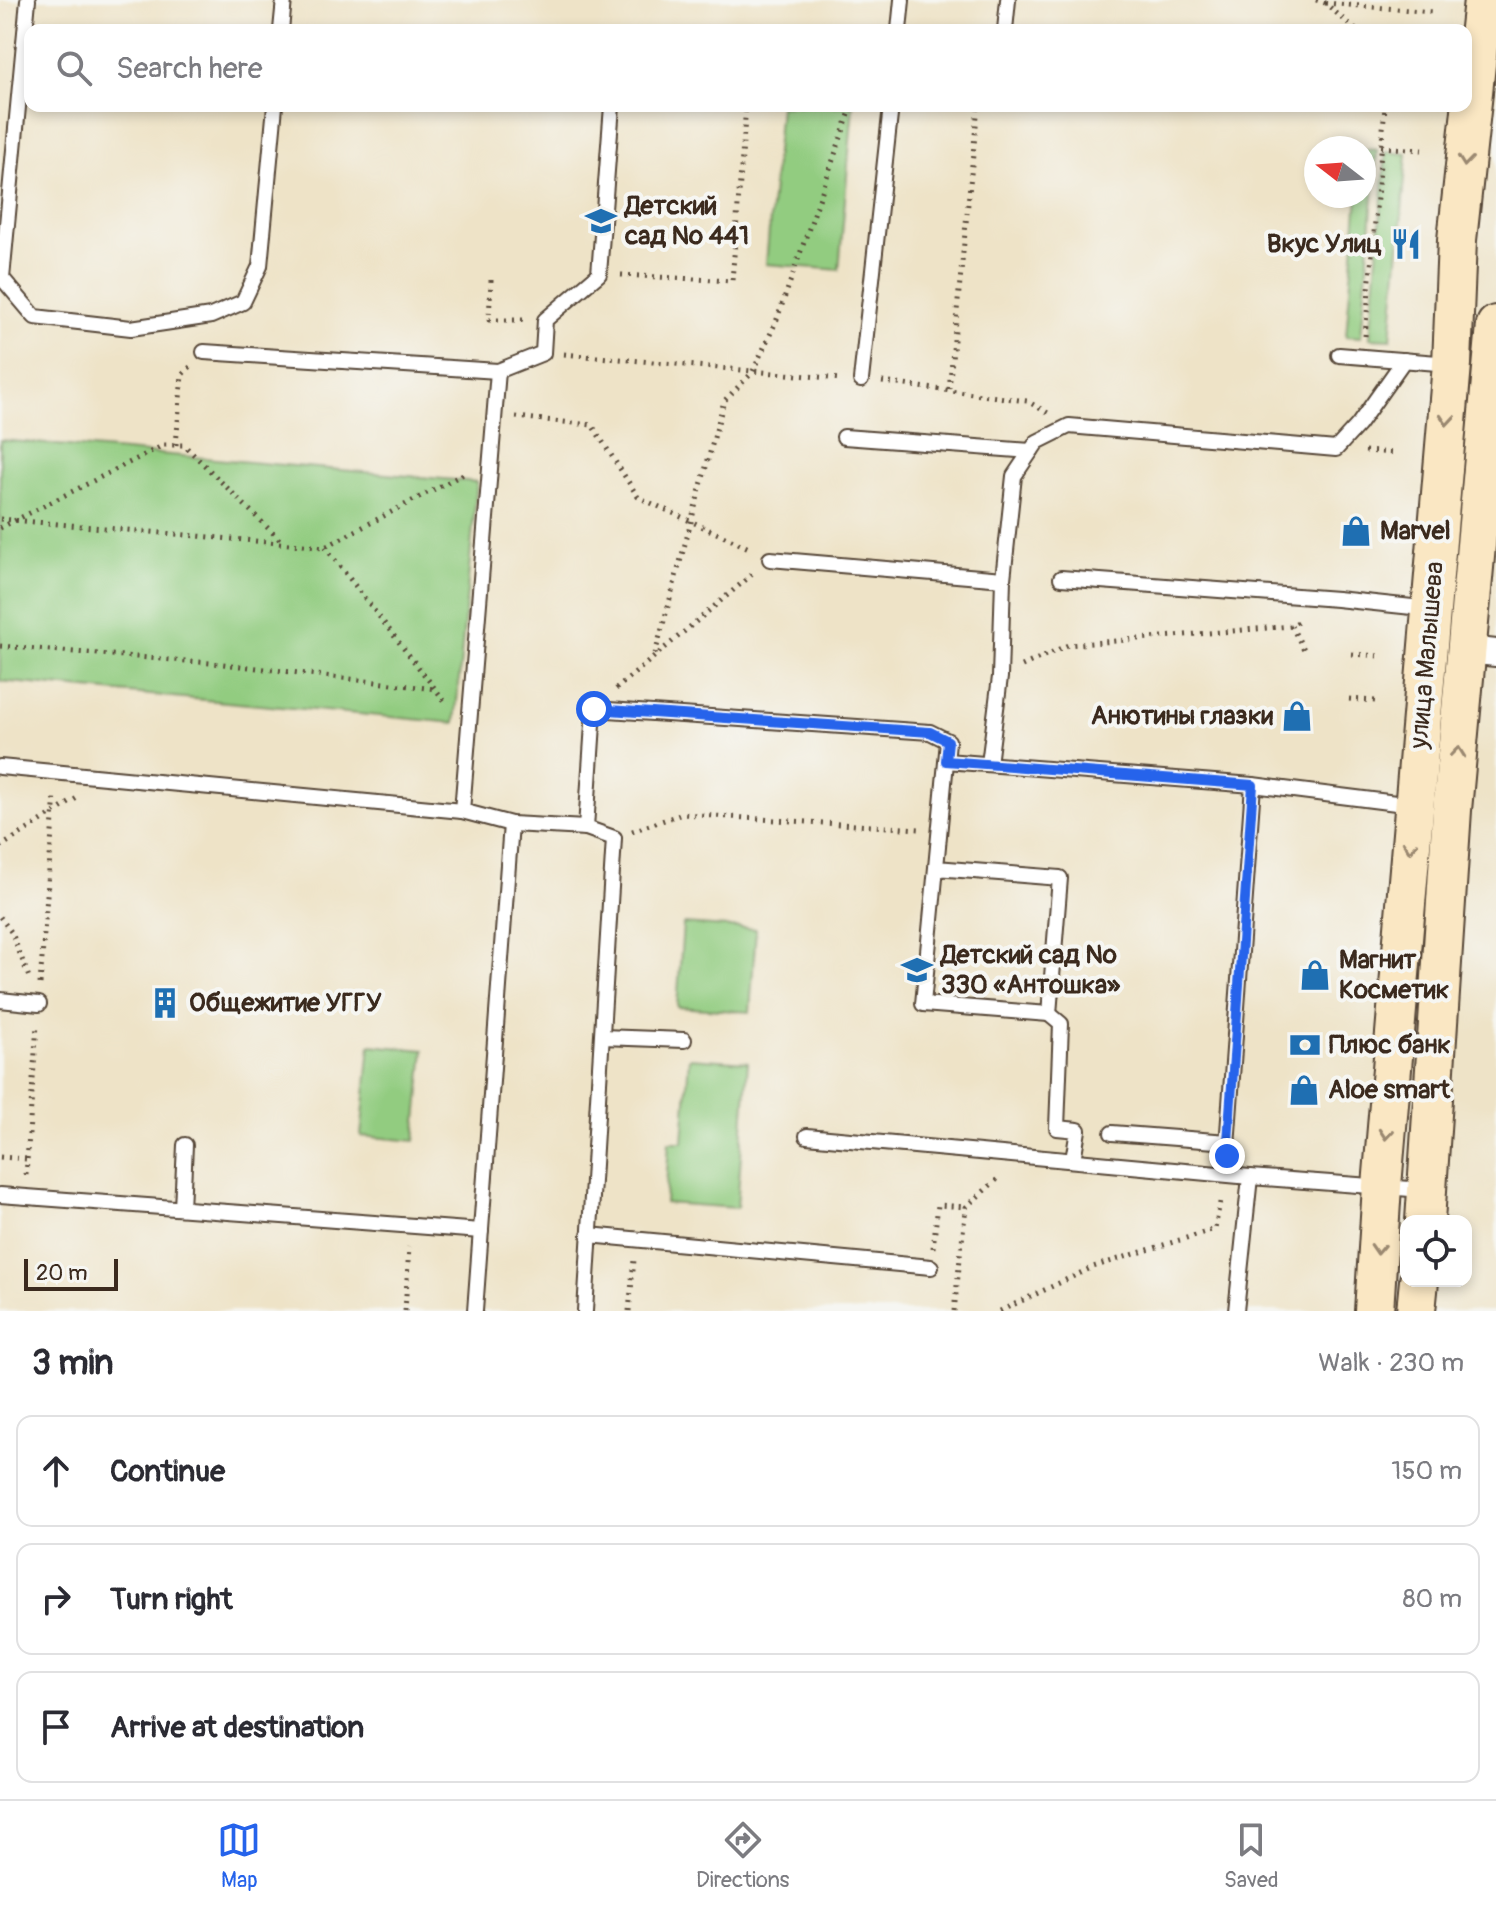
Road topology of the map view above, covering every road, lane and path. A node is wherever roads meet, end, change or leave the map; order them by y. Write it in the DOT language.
graph roads {
  1 [pos="28,0"];
  2 [pos="284,0"];
  3 [pos="902,0"];
  4 [pos="1008,0"];
  5 [pos="1316,0"];
  6 [pos="1483,0"];
  7 [pos="1325,3"];
  8 [pos="1433,12"];
  9 [pos="26,24"];
  10 [pos="282,24"];
  11 [pos="900,24"];
  12 [pos="1006,24"];
  13 [pos="1349,24"];
  14 [pos="24,43"];
  15 [pos="1472,102"];
  16 [pos="274,112"];
  17 [pos="612,112"];
  18 [pos="746,112"];
  19 [pos="850,112"];
  20 [pos="890,112"];
  21 [pos="977,112"];
  22 [pos="1384,112"];
  23 [pos="1471,112"];
  24 [pos="1381,147"];
  25 [pos="1422,150"];
  26 [pos="599,274"];
  27 [pos="491,280"];
  28 [pos="545,320"];
  29 [pos="1496,325"];
  30 [pos="204,352"];
  31 [pos="543,353"];
  32 [pos="1339,355"];
  33 [pos="1363,357"];
  34 [pos="1404,360"];
  35 [pos="1473,365"];
  36 [pos="498,371"];
  37 [pos="752,373"];
  38 [pos="861,380"];
  39 [pos="949,389"];
  40 [pos="494,415"];
  41 [pos="1069,426"];
  42 [pos="844,437"];
  43 [pos="176,445"];
  44 [pos="1031,451"];
  45 [pos="491,459"];
  46 [pos="0,519"];
  47 [pos="693,520"];
  48 [pos="12,521"];
  49 [pos="0,528"];
  50 [pos="284,544"];
  51 [pos="325,547"];
  52 [pos="770,559"];
  53 [pos="1061,578"];
  54 [pos="1003,579"];
  55 [pos="1337,599"];
  56 [pos="1450,610"];
  57 [pos="1291,626"];
  58 [pos="0,646"];
  59 [pos="1305,651"];
  60 [pos="1482,652"];
  61 [pos="655,654"];
  62 [pos="1352,654"];
  63 [pos="1379,656"];
  64 [pos="1000,677"];
  65 [pos="435,689"];
  66 [pos="1349,699"];
  67 [pos="1375,701"];
  68 [pos="594,709"];
  69 [pos="469,729"];
  70 [pos="946,761"];
  71 [pos="989,764"];
  72 [pos="0,767"];
  73 [pos="107,777"];
  74 [pos="1253,785"];
  75 [pos="1433,808"];
  76 [pos="462,811"];
  77 [pos="511,824"];
  78 [pos="586,828"];
  79 [pos="940,830"];
  80 [pos="614,838"];
  81 [pos="0,847"];
  82 [pos="936,868"];
  83 [pos="0,917"];
  84 [pos="0,1000"];
  85 [pos="39,1004"];
  86 [pos="1049,1014"];
  87 [pos="602,1037"];
  88 [pos="684,1040"];
  89 [pos="1112,1133"];
  90 [pos="807,1136"];
  91 [pos="1228,1142"];
  92 [pos="185,1145"];
  93 [pos="1025,1155"];
  94 [pos="0,1157"];
  95 [pos="27,1159"];
  96 [pos="1073,1160"];
  97 [pos="1225,1174"];
  98 [pos="1250,1177"];
  99 [pos="1382,1186"];
  100 [pos="0,1195"];
  101 [pos="1426,1206"];
  102 [pos="966,1207"];
  103 [pos="182,1208"];
  104 [pos="481,1231"];
  105 [pos="589,1235"];
  106 [pos="636,1240"];
  107 [pos="409,1242"];
  108 [pos="931,1267"];
  109 [pos="1418,1287"];
  110 [pos="405,1311"];
  111 [pos="475,1311"];
  112 [pos="585,1311"];
  113 [pos="629,1311"];
  114 [pos="954,1311"];
  115 [pos="1000,1311"];
  116 [pos="1236,1311"];
  117 [pos="1374,1311"];
  118 [pos="1416,1311"];
  1 -- 9 [label="lane"];
  2 -- 10 [label="lane"];
  3 -- 11 [label="lane"];
  4 -- 12 [label="lane"];
  5 -- 7 [label="path"];
  6 -- 15 [label="main road, улица Малышева, one-way"];
  7 -- 8 [label="path"];
  7 -- 13 [label="path"];
  14 -- 16 [label="lane"];
  17 -- 26 [label="lane"];
  18 -- 26 [label="path"];
  19 -- 37 [label="path"];
  20 -- 38 [label="lane"];
  21 -- 39 [label="path"];
  22 -- 24 [label="path"];
  23 -- 35 [label="main road, улица Малышева, one-way"];
  24 -- 25 [label="path"];
  24 -- 33 [label="path"];
  26 -- 28 [label="lane"];
  27 -- 28 [label="path"];
  28 -- 31 [label="lane"];
  29 -- 35 [label="main road, улица Малышева"];
  30 -- 36 [label="lane"];
  30 -- 43 [label="path"];
  31 -- 36 [label="lane"];
  31 -- 37 [label="path"];
  32 -- 33 [label="lane"];
  33 -- 34 [label="lane"];
  34 -- 35 [label="lane"];
  34 -- 41 [label="lane"];
  35 -- 56 [label="main road, улица Малышева"];
  36 -- 40 [label="lane"];
  37 -- 38 [label="path"];
  37 -- 47 [label="path"];
  38 -- 39 [label="path"];
  39 -- 41 [label="path"];
  40 -- 45 [label="lane"];
  40 -- 47 [label="path"];
  41 -- 44 [label="lane"];
  42 -- 44 [label="lane"];
  43 -- 48 [label="path"];
  43 -- 50 [label="path"];
  44 -- 54 [label="lane"];
  45 -- 51 [label="path"];
  45 -- 69 [label="lane"];
  46 -- 48 [label="path"];
  47 -- 52 [label="path"];
  47 -- 61 [label="path"];
  48 -- 49 [label="path"];
  48 -- 50 [label="path"];
  50 -- 51 [label="path"];
  51 -- 65 [label="path"];
  52 -- 54 [label="lane"];
  52 -- 61 [label="path"];
  53 -- 55 [label="lane"];
  54 -- 64 [label="lane"];
  55 -- 56 [label="lane"];
  55 -- 57 [label="path"];
  56 -- 60 [label="main road, улица Малышева"];
  56 -- 75 [label="main road, улица Малышева"];
  57 -- 59 [label="path"];
  57 -- 64 [label="path"];
  58 -- 65 [label="path"];
  75 -- 60 [label="main road, улица Малышева, one-way"];
  61 -- 68 [label="path"];
  62 -- 63 [label="path"];
  64 -- 71 [label="lane"];
  65 -- 69 [label="path"];
  66 -- 67 [label="path"];
  68 -- 70 [label="lane"];
  68 -- 78 [label="lane"];
  69 -- 76 [label="lane"];
  70 -- 71 [label="lane"];
  70 -- 79 [label="lane"];
  71 -- 74 [label="lane"];
  72 -- 73 [label="lane"];
  73 -- 76 [label="lane"];
  73 -- 81 [label="path"];
  74 -- 75 [label="lane"];
  74 -- 91 [label="lane"];
  75 -- 99 [label="main road, улица Малышева, one-way"];
  75 -- 101 [label="main road, улица Малышева"];
  76 -- 77 [label="lane"];
  77 -- 78 [label="lane"];
  77 -- 104 [label="lane"];
  78 -- 80 [label="lane"];
  79 -- 80 [label="path"];
  79 -- 82 [label="lane"];
  80 -- 87 [label="lane"];
  82 -- 86 [label="lane"];
  82 -- 86 [label="lane"];
  83 -- 85 [label="path"];
  84 -- 85 [label="lane"];
  86 -- 96 [label="lane"];
  87 -- 88 [label="lane"];
  87 -- 105 [label="lane"];
  89 -- 91 [label="lane"];
  90 -- 93 [label="lane"];
  91 -- 97 [label="lane"];
  92 -- 103 [label="lane"];
  93 -- 96 [label="lane"];
  93 -- 102 [label="path"];
  94 -- 95 [label="path"];
  96 -- 97 [label="lane"];
  97 -- 98 [label="lane"];
  97 -- 115 [label="path"];
  98 -- 99 [label="lane"];
  98 -- 116 [label="lane"];
  99 -- 101 [label="lane"];
  99 -- 117 [label="main road, улица Малышева, one-way"];
  100 -- 103 [label="lane"];
  102 -- 108 [label="path"];
  102 -- 114 [label="path"];
  103 -- 104 [label="lane"];
  104 -- 111 [label="lane"];
  105 -- 106 [label="lane"];
  105 -- 112 [label="lane"];
  106 -- 108 [label="lane"];
  106 -- 113 [label="path"];
  107 -- 110 [label="path"];
  109 -- 118 [label="main road"];
}
